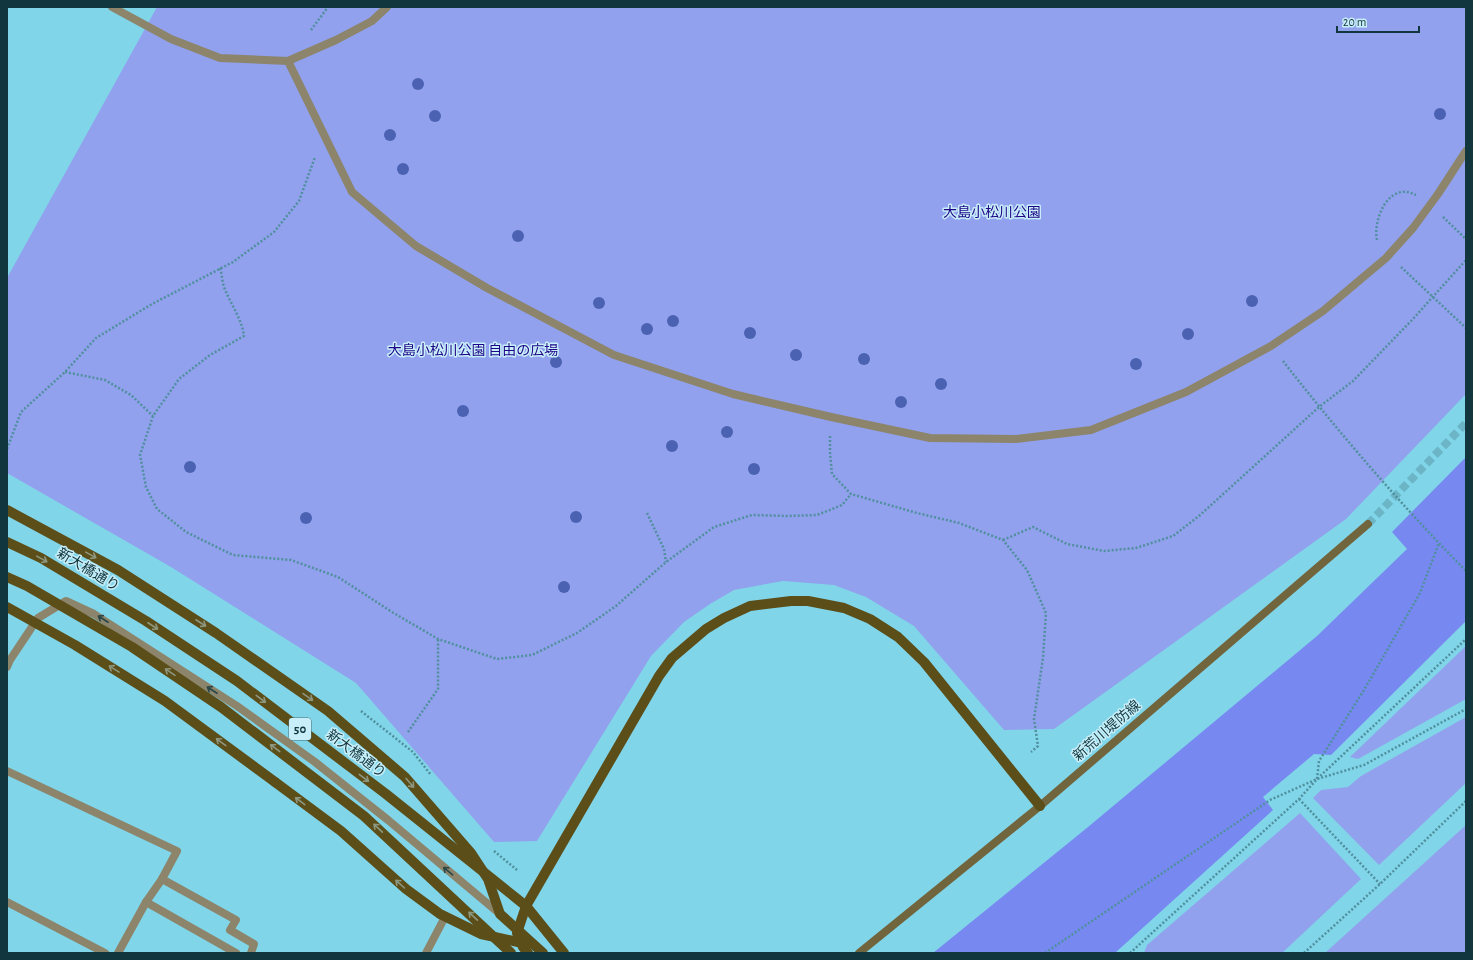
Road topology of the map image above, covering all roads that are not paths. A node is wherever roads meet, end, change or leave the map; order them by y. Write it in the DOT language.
graph roads {
  1 [pos="112,7"];
  2 [pos="387,7"];
  3 [pos="288,61"];
  4 [pos="1466,151"];
  5 [pos="7,510"];
  6 [pos="1368,524"];
  7 [pos="7,542"];
  8 [pos="7,577"];
  9 [pos="7,607"];
  10 [pos="7,667"];
  11 [pos="7,771"];
  12 [pos="1040,806"];
  13 [pos="162,879"];
  14 [pos="7,902"];
  15 [pos="146,902"];
  16 [pos="526,906"];
  17 [pos="500,914"];
  18 [pos="445,917"];
  19 [pos="532,949"];
  20 [pos="105,953"];
  21 [pos="118,953"];
  22 [pos="236,953"];
  23 [pos="251,953"];
  24 [pos="426,953"];
  25 [pos="511,953"];
  26 [pos="543,953"];
  27 [pos="564,953"];
  28 [pos="859,953"];
  1 -- 3 [label="street"];
  2 -- 3 [label="street"];
  3 -- 4 [label="street"];
  5 -- 17 [label="main road, one-way"];
  6 -- 12 [label="street, 新荒川堤防線"];
  7 -- 16 [label="main road, 新大橋通り / 50, one-way, bridge"];
  25 -- 8 [label="main road, 50, one-way, bridge"];
  18 -- 9 [label="main road, one-way, bridge"];
  17 -- 10 [label="street, one-way"];
  11 -- 13 [label="street"];
  12 -- 16 [label="main road"];
  12 -- 28 [label="street, 新荒川堤防線"];
  13 -- 15 [label="street"];
  13 -- 23 [label="street"];
  14 -- 20 [label="street"];
  15 -- 21 [label="street"];
  15 -- 22 [label="street"];
  16 -- 19 [label="main road, bridge"];
  16 -- 27 [label="main road, 新大橋通り / 50, bridge"];
  17 -- 19 [label="main road"];
  18 -- 19 [label="main road"];
  18 -- 24 [label="street"];
  19 -- 26 [label="main road"];
}
